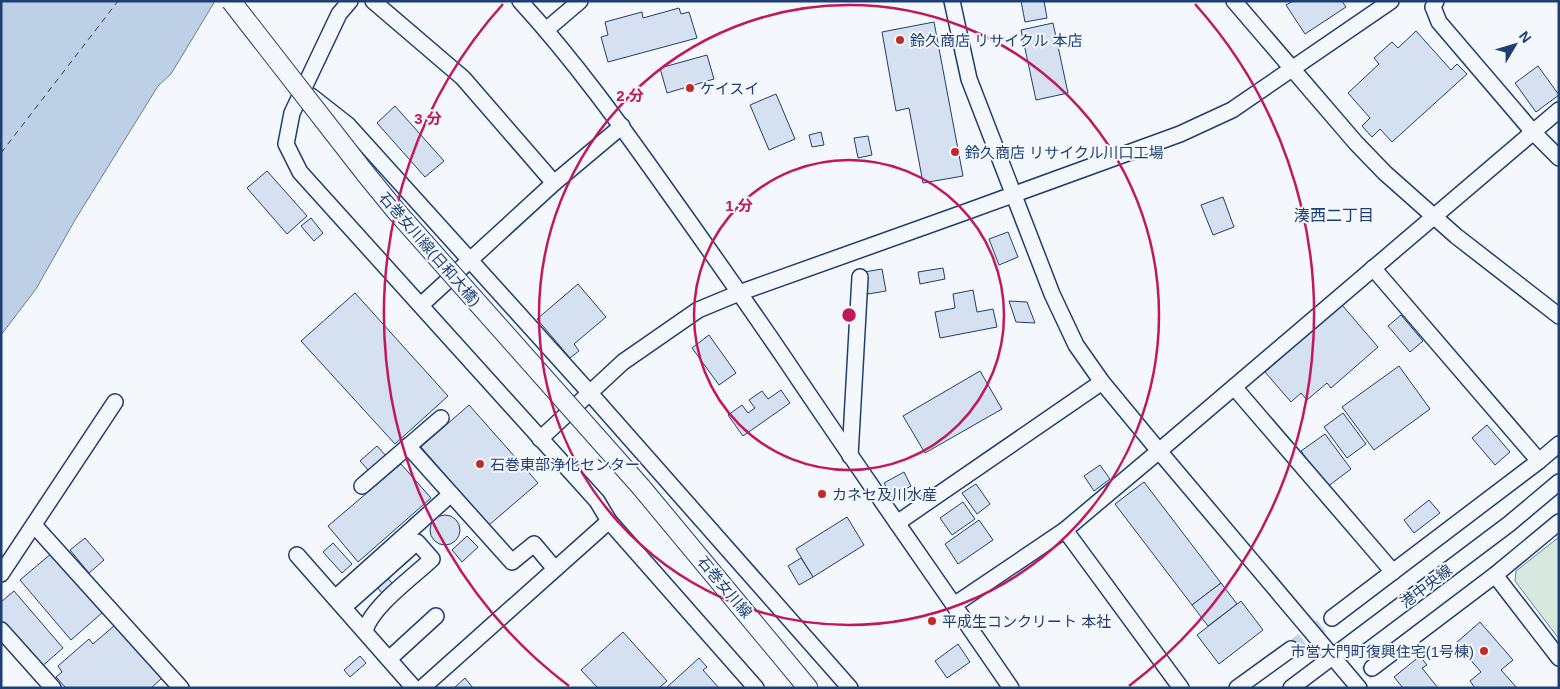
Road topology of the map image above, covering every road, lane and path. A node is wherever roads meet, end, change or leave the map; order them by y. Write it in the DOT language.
graph roads {
  1 [pos="231,1"];
  2 [pos="350,1"];
  3 [pos="373,1"];
  4 [pos="520,1"];
  5 [pos="580,1"];
  6 [pos="952,1"];
  7 [pos="1234,1"];
  8 [pos="1391,1"];
  9 [pos="1436,1"];
  10 [pos="546,30"];
  11 [pos="1292,69"];
  12 [pos="303,90"];
  13 [pos="1559,110"];
  14 [pos="622,126"];
  15 [pos="1533,132"];
  16 [pos="1559,158"];
  17 [pos="554,183"];
  18 [pos="1013,194"];
  19 [pos="1435,216"];
  20 [pos="470,260"];
  21 [pos="1374,268"];
  22 [pos="860,277"];
  23 [pos="739,293"];
  24 [pos="421,305"];
  25 [pos="1559,316"];
  26 [pos="1102,382"];
  27 [pos="1234,387"];
  28 [pos="589,392"];
  29 [pos="115,402"];
  30 [pos="441,418"];
  31 [pos="540,439"];
  32 [pos="1559,444"];
  33 [pos="408,446"];
  34 [pos="1159,451"];
  35 [pos="850,456"];
  36 [pos="1539,461"];
  37 [pos="1559,482"];
  38 [pos="362,486"];
  39 [pos="641,487"];
  40 [pos="451,494"];
  41 [pos="609,521"];
  42 [pos="1559,522"];
  43 [pos="896,523"];
  44 [pos="34,525"];
  45 [pos="1065,530"];
  46 [pos="297,555"];
  47 [pos="555,569"];
  48 [pos="1393,572"];
  49 [pos="1,574"];
  50 [pos="1495,575"];
  51 [pos="340,603"];
  52 [pos="954,606"];
  53 [pos="436,616"];
  54 [pos="1332,618"];
  55 [pos="1,630"];
  56 [pos="364,631"];
  57 [pos="1291,649"];
  58 [pos="1332,656"];
  59 [pos="389,658"];
  60 [pos="1559,658"];
  61 [pos="1372,668"];
  62 [pos="53,688"];
  63 [pos="181,688"];
  64 [pos="414,688"];
  65 [pos="422,688"];
  66 [pos="756,688"];
  67 [pos="808,688"];
  68 [pos="850,688"];
  69 [pos="1012,688"];
  70 [pos="1181,688"];
  71 [pos="1237,688"];
  72 [pos="1291,688"];
  73 [pos="1359,688"];
  1 -- 39 [label="main road, 石巻女川線(日和大橋), bridge"];
  2 -- 12 [label="street"];
  3 -- 17 [label="street"];
  4 -- 10 [label="street"];
  5 -- 10 [label="street"];
  6 -- 18 [label="street"];
  7 -- 11 [label="street"];
  8 -- 11 [label="street"];
  9 -- 15 [label="street"];
  10 -- 14 [label="street"];
  11 -- 18 [label="street"];
  11 -- 19 [label="street"];
  12 -- 20 [label="street"];
  12 -- 24 [label="street"];
  13 -- 15 [label="street"];
  14 -- 17 [label="street"];
  14 -- 23 [label="street"];
  15 -- 16 [label="street"];
  15 -- 19 [label="street"];
  17 -- 20 [label="street"];
  18 -- 23 [label="street"];
  18 -- 26 [label="street"];
  19 -- 21 [label="street"];
  19 -- 25 [label="street"];
  20 -- 24 [label="street"];
  20 -- 28 [label="street"];
  21 -- 27 [label="street"];
  21 -- 36 [label="street"];
  22 -- 35 [label="street"];
  23 -- 28 [label="street"];
  23 -- 35 [label="street"];
  24 -- 31 [label="street"];
  26 -- 34 [label="street"];
  26 -- 43 [label="street"];
  27 -- 34 [label="street"];
  27 -- 48 [label="street"];
  28 -- 31 [label="street"];
  28 -- 68 [label="street"];
  29 -- 44 [label="street"];
  30 -- 33 [label="street"];
  31 -- 41 [label="street"];
  32 -- 36 [label="street"];
  33 -- 38 [label="street"];
  33 -- 40 [label="street"];
  34 -- 45 [label="street"];
  34 -- 58 [label="street"];
  35 -- 43 [label="street"];
  36 -- 48 [label="street"];
  37 -- 58 [label="street, 港中央線"];
  39 -- 67 [label="main road, 石巻女川線"];
  40 -- 47 [label="street"];
  40 -- 51 [label="street"];
  41 -- 47 [label="street"];
  41 -- 66 [label="street"];
  42 -- 50 [label="street"];
  43 -- 52 [label="street"];
  44 -- 49 [label="street"];
  44 -- 63 [label="street"];
  45 -- 52 [label="street"];
  45 -- 70 [label="street"];
  46 -- 51 [label="street"];
  47 -- 65 [label="street"];
  48 -- 54 [label="street"];
  50 -- 60 [label="street"];
  50 -- 61 [label="street"];
  51 -- 56 [label="street"];
  51 -- 56 [label="street"];
  52 -- 69 [label="street"];
  53 -- 59 [label="street"];
  55 -- 62 [label="street"];
  56 -- 59 [label="street"];
  57 -- 71 [label="street"];
  58 -- 72 [label="street, 港中央線"];
  58 -- 73 [label="street"];
  59 -- 64 [label="street"];
}
